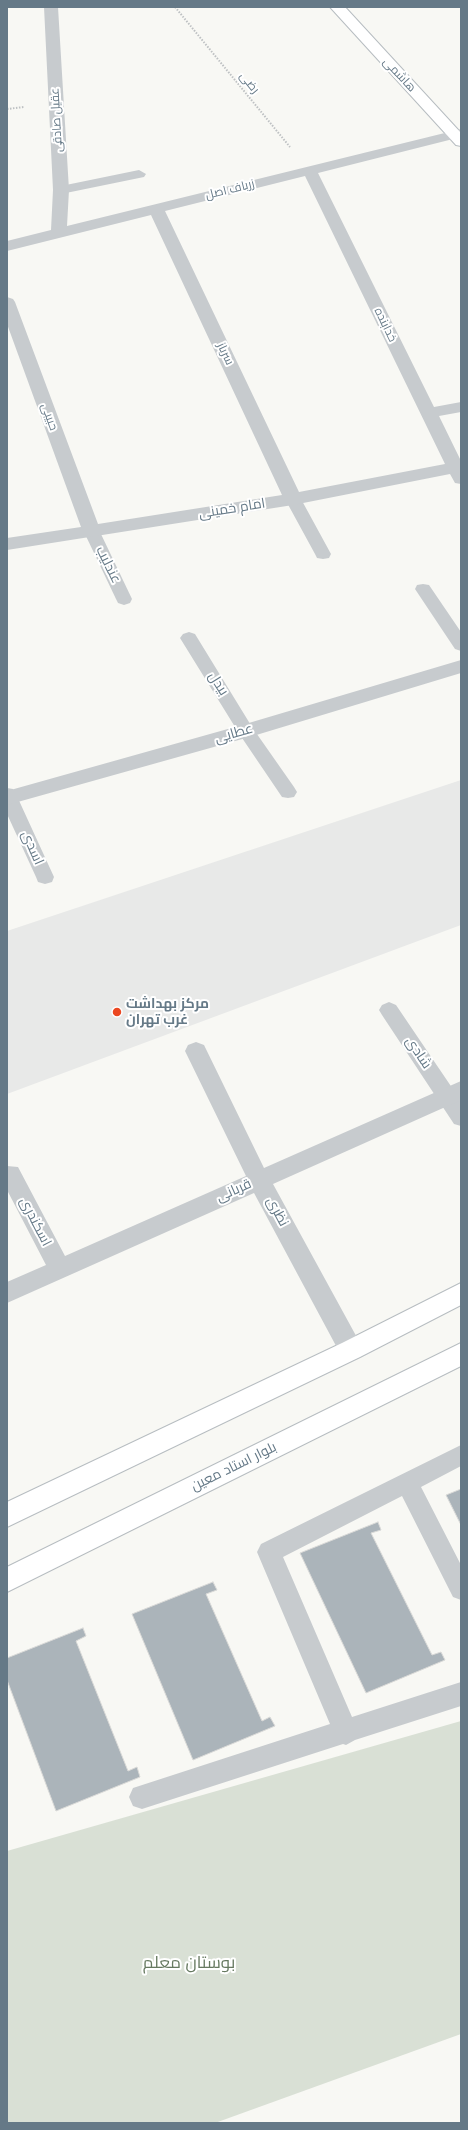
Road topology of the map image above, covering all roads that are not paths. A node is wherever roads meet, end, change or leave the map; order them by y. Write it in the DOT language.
graph roads {
  1 [pos="51,7"];
  2 [pos="337,7"];
  3 [pos="458,136"];
  4 [pos="309,170"];
  5 [pos="139,174"];
  6 [pos="61,190"];
  7 [pos="156,209"];
  8 [pos="59,233"];
  9 [pos="7,246"];
  10 [pos="7,302"];
  11 [pos="461,407"];
  12 [pos="429,413"];
  13 [pos="458,473"];
  14 [pos="293,499"];
  15 [pos="92,532"];
  16 [pos="7,544"];
  17 [pos="323,554"];
  18 [pos="423,589"];
  19 [pos="124,599"];
  20 [pos="189,638"];
  21 [pos="461,645"];
  22 [pos="461,666"];
  23 [pos="246,730"];
  24 [pos="288,792"];
  25 [pos="8,797"];
  26 [pos="45,878"];
  27 [pos="389,1010"];
  28 [pos="196,1051"];
  29 [pos="454,1093"];
  30 [pos="461,1118"];
  31 [pos="10,1174"];
  32 [pos="259,1180"];
  33 [pos="60,1270"];
  34 [pos="7,1293"];
  35 [pos="461,1293"];
  36 [pos="351,1350"];
  37 [pos="461,1354"];
  38 [pos="461,1455"];
  39 [pos="407,1482"];
  40 [pos="7,1515"];
  41 [pos="7,1580"];
  42 [pos="461,1589"];
  43 [pos="461,1694"];
  44 [pos="346,1733"];
  45 [pos="142,1797"];
  1 -- 6 [label="street, عقیل صادقی"];
  2 -- 3 [label="main road, هاشمی"];
  3 -- 4 [label="street, زرباف اصل"];
  4 -- 7 [label="street, زرباف اصل"];
  4 -- 12 [label="street, خدابنده"];
  5 -- 6 [label="lane"];
  6 -- 8 [label="street, عقیل صادقی"];
  7 -- 8 [label="street, زرباف اصل"];
  7 -- 14 [label="street, سرباز"];
  8 -- 9 [label="street, زرباف اصل"];
  10 -- 15 [label="street, حبیبی"];
  11 -- 12 [label="street"];
  12 -- 13 [label="street, خدابنده"];
  13 -- 14 [label="street, امام خمینی"];
  14 -- 15 [label="street, امام خمینی"];
  14 -- 17 [label="lane"];
  15 -- 16 [label="street, امام خمینی"];
  15 -- 19 [label="lane, عندلیب"];
  18 -- 21 [label="lane"];
  20 -- 23 [label="lane, بیدل"];
  22 -- 23 [label="street, عطایی"];
  23 -- 24 [label="lane, بیدل"];
  23 -- 25 [label="street, عطایی"];
  25 -- 26 [label="lane, اسدی"];
  27 -- 29 [label="lane, شادی"];
  28 -- 32 [label="street, نظری"];
  29 -- 30 [label="lane, شادی"];
  29 -- 32 [label="street, قربانی"];
  31 -- 33 [label="street, اسکندری"];
  32 -- 33 [label="street, قربانی"];
  32 -- 36 [label="street, نظری"];
  33 -- 34 [label="street, قربانی"];
  35 -- 36 [label="main road"];
  36 -- 40 [label="main road"];
  37 -- 41 [label="main road, بلوار استاد معین"];
  38 -- 39 [label="lane"];
  39 -- 42 [label="lane"];
  39 -- 44 [label="lane"];
  43 -- 44 [label="lane"];
  44 -- 45 [label="lane"];
}
